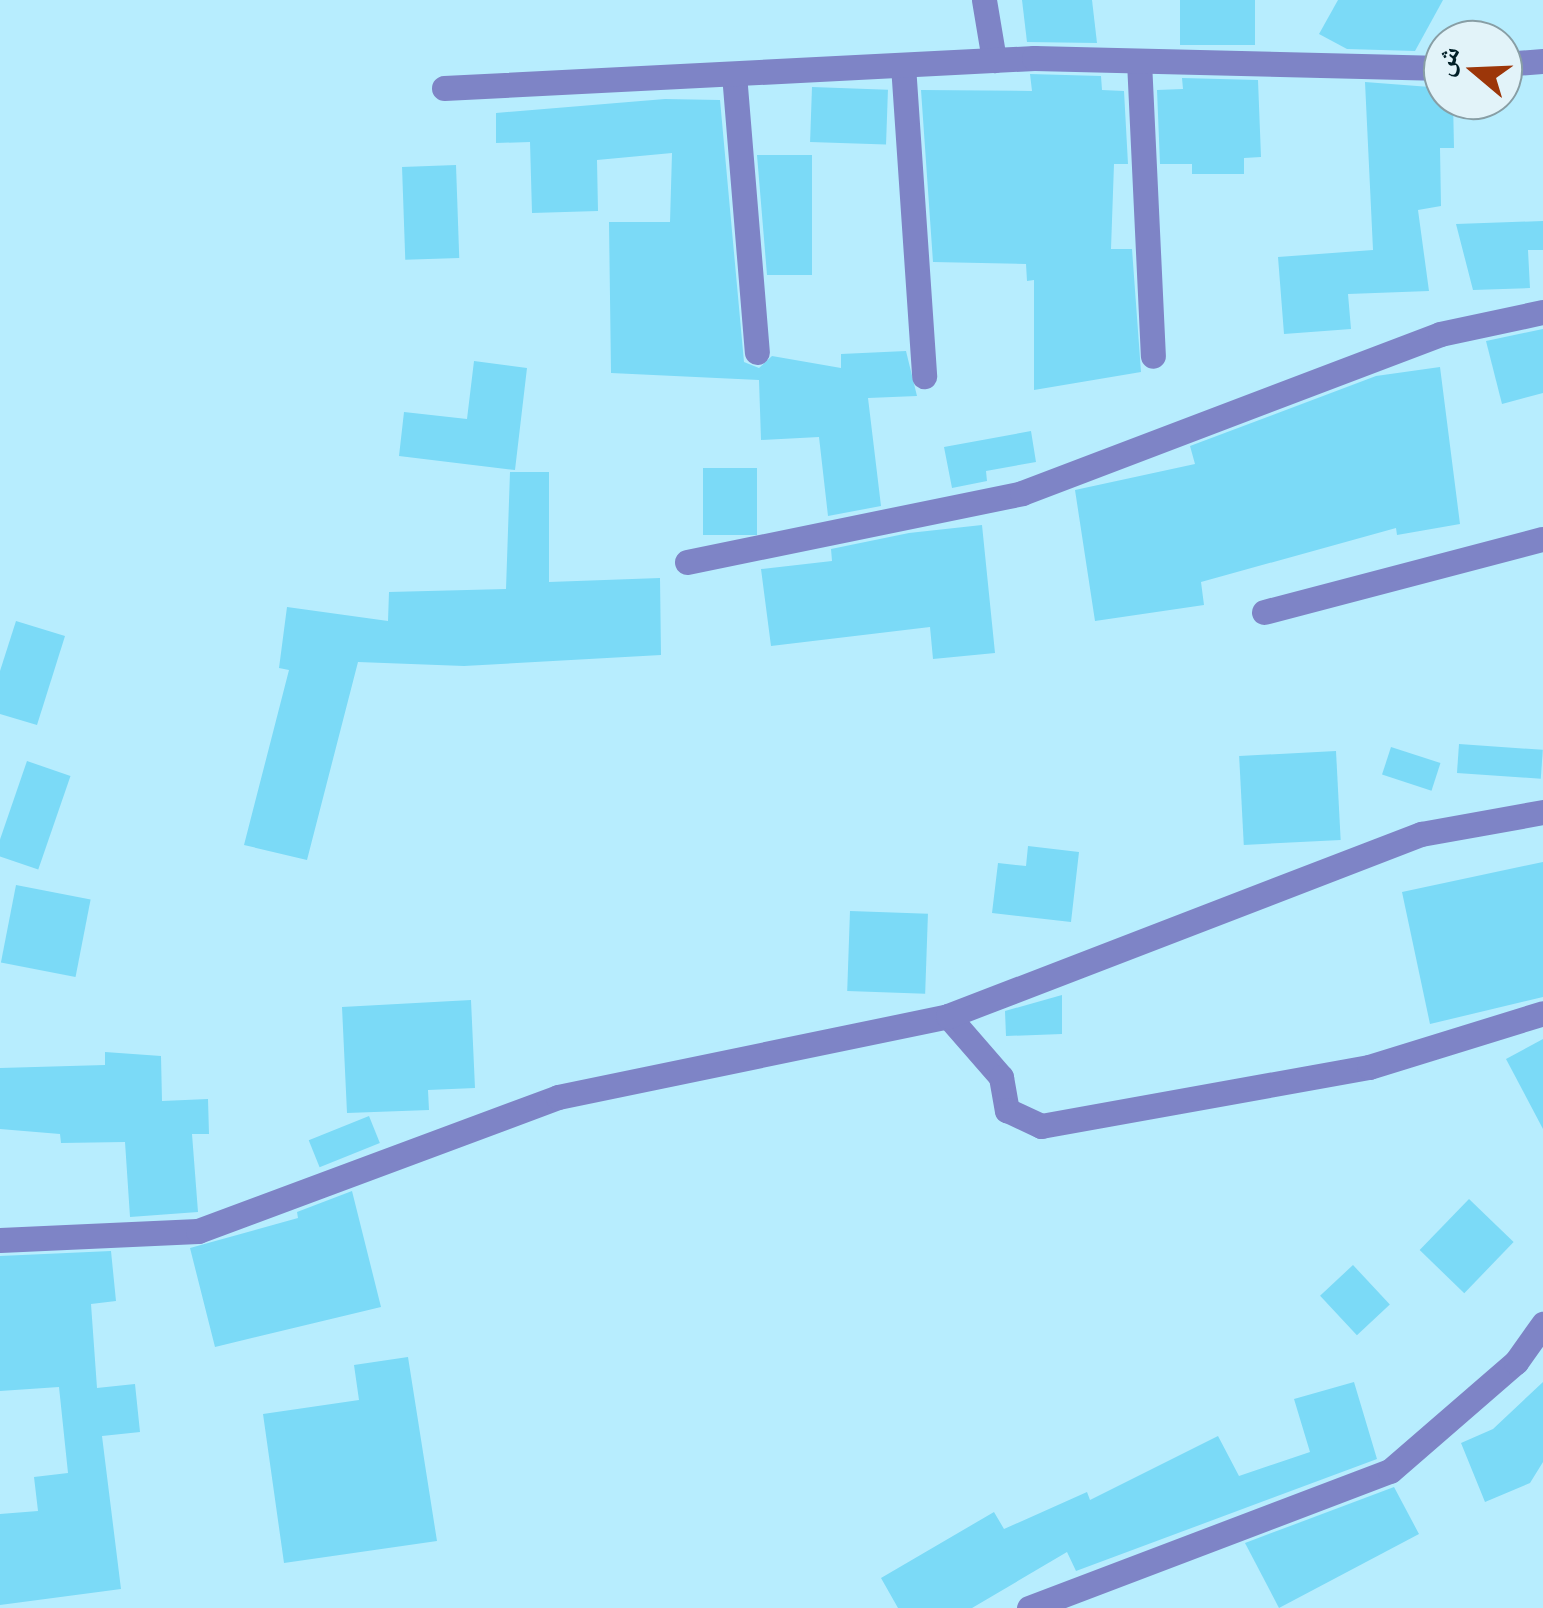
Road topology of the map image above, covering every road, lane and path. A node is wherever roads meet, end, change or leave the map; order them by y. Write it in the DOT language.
graph roads {
  1 [pos="984,0"];
  2 [pos="994,60"];
  3 [pos="1139,62"];
  4 [pos="904,64"];
  5 [pos="1423,68"];
  6 [pos="734,74"];
  7 [pos="444,88"];
  8 [pos="1543,312"];
  9 [pos="758,352"];
  10 [pos="1153,356"];
  11 [pos="924,376"];
  12 [pos="1543,539"];
  13 [pos="687,562"];
  14 [pos="1264,612"];
  15 [pos="1543,812"];
  16 [pos="1543,1012"];
  17 [pos="948,1016"];
  18 [pos="0,1240"];
  19 [pos="1543,1324"];
  20 [pos="1029,1608"];
  1 -- 2 [label="street"];
  2 -- 3 [label="street"];
  2 -- 4 [label="street"];
  3 -- 5 [label="street"];
  3 -- 10 [label="street"];
  4 -- 6 [label="street"];
  4 -- 11 [label="street"];
  6 -- 7 [label="street"];
  6 -- 9 [label="street"];
  8 -- 13 [label="street"];
  12 -- 14 [label="street"];
  15 -- 17 [label="street"];
  16 -- 17 [label="street"];
  17 -- 18 [label="street"];
  19 -- 20 [label="street"];
}
